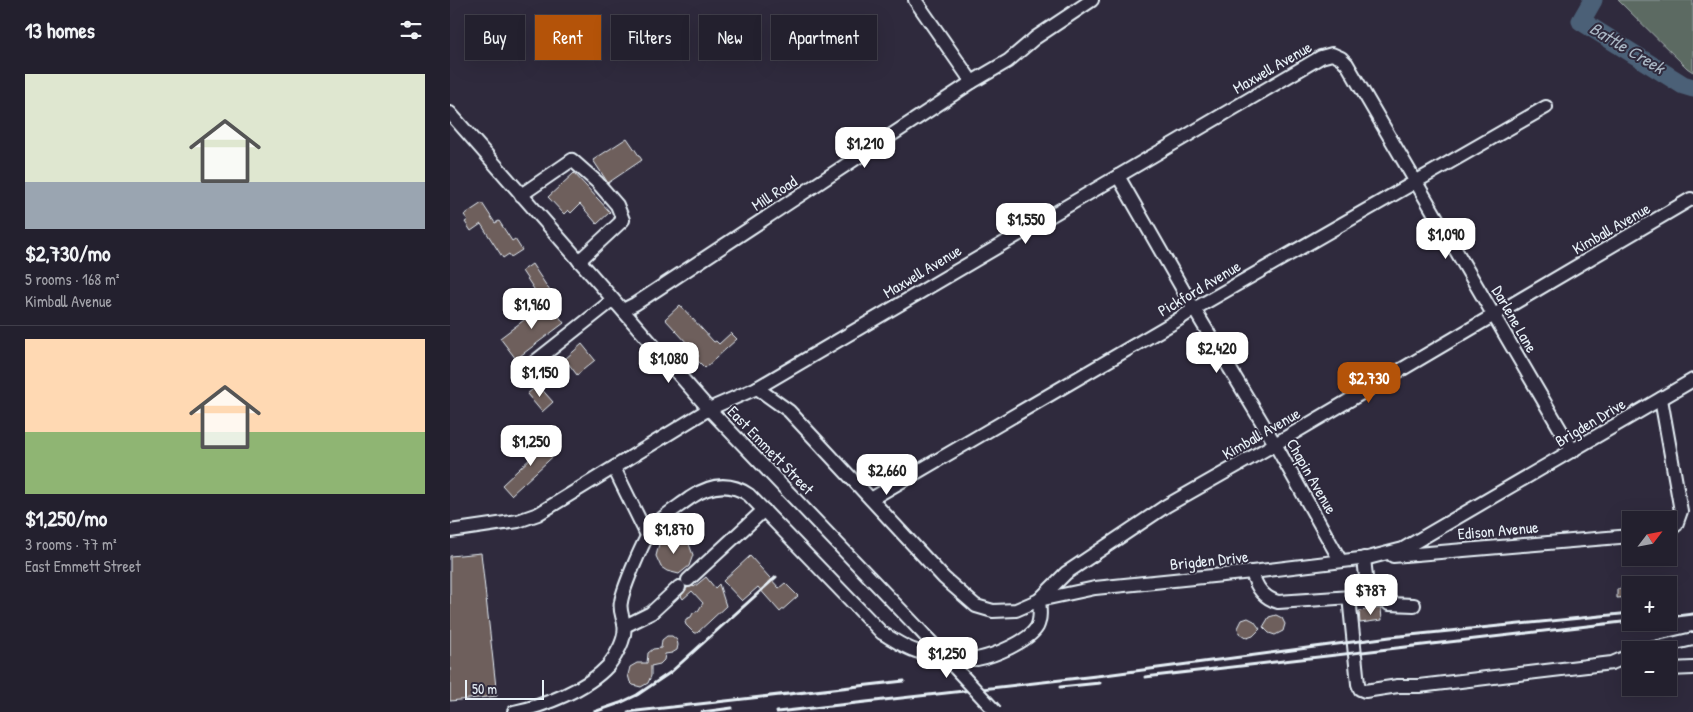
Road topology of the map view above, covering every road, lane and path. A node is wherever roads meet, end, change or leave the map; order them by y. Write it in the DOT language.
graph roads {
  1 [pos="915,0"];
  2 [pos="1092,0"];
  3 [pos="1332,54"];
  4 [pos="972,82"];
  5 [pos="1546,107"];
  6 [pos="450,113"];
  7 [pos="1118,176"];
  8 [pos="1416,181"];
  9 [pos="521,195"];
  10 [pos="1691,199"];
  11 [pos="579,261"];
  12 [pos="613,300"];
  13 [pos="1194,309"];
  14 [pos="623,310"];
  15 [pos="1494,314"];
  16 [pos="532,364"];
  17 [pos="1693,380"];
  18 [pos="756,388"];
  19 [pos="1661,399"];
  20 [pos="710,409"];
  21 [pos="1275,444"];
  22 [pos="1573,451"];
  23 [pos="614,468"];
  24 [pos="871,499"];
  25 [pos="764,510"];
  26 [pos="1678,519"];
  27 [pos="450,531"];
  28 [pos="648,537"];
  29 [pos="1622,537"];
  30 [pos="1366,558"];
  31 [pos="1340,560"];
  32 [pos="1252,572"];
  33 [pos="1368,596"];
  34 [pos="1349,597"];
  35 [pos="1039,600"];
  36 [pos="1414,605"];
  37 [pos="625,626"];
  38 [pos="1693,639"];
  39 [pos="1677,643"];
  40 [pos="1622,658"];
  41 [pos="1612,663"];
  42 [pos="1622,664"];
  43 [pos="1693,668"];
  44 [pos="1677,669"];
  45 [pos="514,712"];
  46 [pos="996,712"];
  1 -- 4 [label="street"];
  2 -- 4 [label="street, Mill Road"];
  3 -- 7 [label="street, Maxwell Avenue"];
  3 -- 8 [label="street, Darlene Lane"];
  4 -- 14 [label="street, Mill Road"];
  5 -- 8 [label="street, Pickford Avenue"];
  6 -- 9 [label="street, East Emmett Street"];
  7 -- 13 [label="street, Chapin Avenue"];
  7 -- 18 [label="street, Maxwell Avenue"];
  8 -- 13 [label="street, Pickford Avenue"];
  8 -- 15 [label="street, Darlene Lane"];
  9 -- 11 [label="street, East Emmett Street"];
  9 -- 11 [label="street"];
  10 -- 15 [label="street, Kimball Avenue"];
  11 -- 12 [label="street, East Emmett Street"];
  12 -- 14 [label="street, East Emmett Street"];
  12 -- 16 [label="street"];
  13 -- 21 [label="street, Chapin Avenue"];
  13 -- 24 [label="street, Pickford Avenue"];
  14 -- 20 [label="street, East Emmett Street"];
  15 -- 21 [label="street, Kimball Avenue"];
  15 -- 22 [label="street, Darlene Lane"];
  17 -- 19 [label="street, Brigden Drive"];
  18 -- 20 [label="street, Maxwell Avenue"];
  18 -- 24 [label="street, Brigden Drive"];
  19 -- 22 [label="street, Brigden Drive"];
  19 -- 26 [label="street"];
  20 -- 23 [label="street, Maxwell Avenue"];
  20 -- 46 [label="street, East Emmett Street, bridge"];
  21 -- 31 [label="street, Chapin Avenue"];
  21 -- 35 [label="street, Kimball Avenue"];
  22 -- 30 [label="street, Brigden Drive"];
  23 -- 27 [label="street, Maxwell Avenue"];
  23 -- 28 [label="street"];
  24 -- 35 [label="street, Brigden Drive"];
  25 -- 28 [label="street"];
  25 -- 35 [label="street"];
  25 -- 37 [label="street"];
  28 -- 37 [label="street"];
  29 -- 30 [label="street, Edison Avenue"];
  30 -- 31 [label="street, Brigden Drive"];
  30 -- 33 [label="street"];
  31 -- 32 [label="street, Brigden Drive"];
  32 -- 34 [label="street"];
  32 -- 35 [label="street, Brigden Drive"];
  33 -- 34 [label="street"];
  33 -- 36 [label="street"];
  34 -- 41 [label="street"];
  37 -- 45 [label="street"];
  38 -- 39 [label="street"];
  40 -- 41 [label="street"];
  41 -- 42 [label="street"];
  43 -- 44 [label="street"];
}
